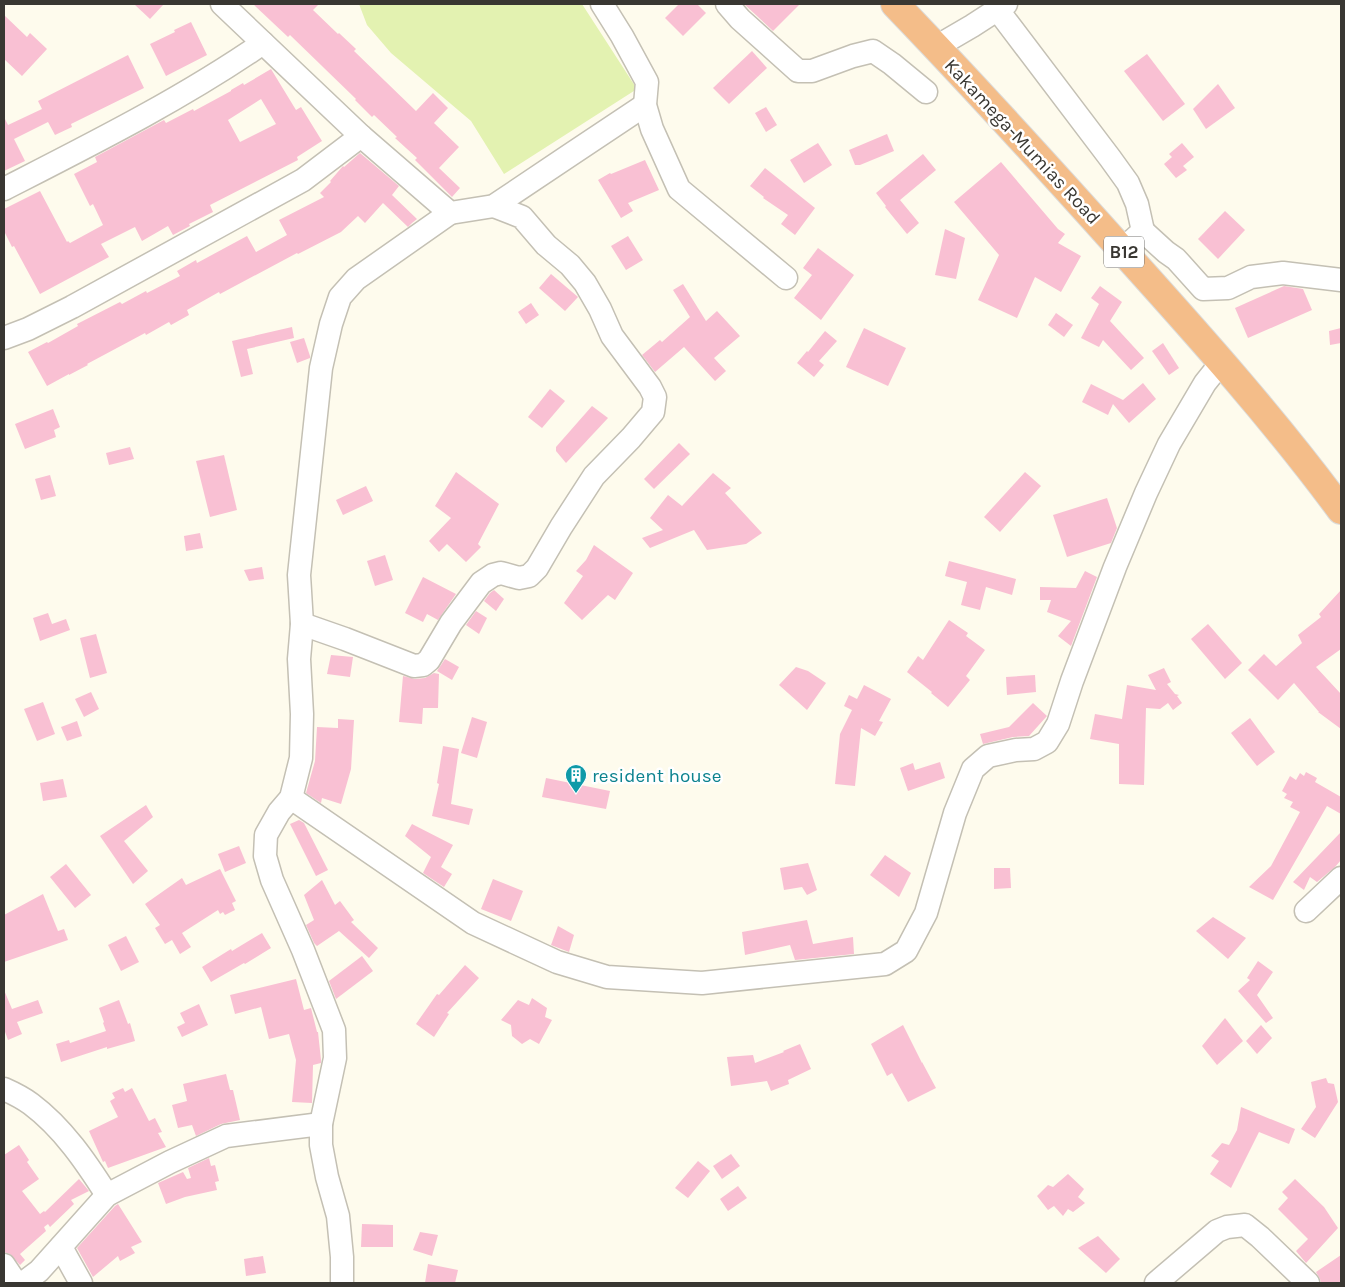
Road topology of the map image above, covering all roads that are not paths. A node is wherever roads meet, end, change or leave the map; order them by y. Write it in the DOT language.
graph roads {
  1 [pos="222,4"];
  2 [pos="602,4"];
  3 [pos="727,4"];
  4 [pos="895,4"];
  5 [pos="1002,6"];
  6 [pos="263,43"];
  7 [pos="936,46"];
  8 [pos="926,92"];
  9 [pos="645,106"];
  10 [pos="361,136"];
  11 [pos="4,189"];
  12 [pos="494,206"];
  13 [pos="450,213"];
  14 [pos="1143,230"];
  15 [pos="1122,250"];
  16 [pos="786,278"];
  17 [pos="1341,280"];
  18 [pos="4,338"];
  19 [pos="1221,363"];
  20 [pos="1341,510"];
  21 [pos="302,624"];
  22 [pos="291,798"];
  23 [pos="1341,878"];
  24 [pos="1306,911"];
  25 [pos="4,1089"];
  26 [pos="321,1124"];
  27 [pos="107,1195"];
  28 [pos="60,1247"];
  29 [pos="4,1265"];
  30 [pos="16,1283"];
  31 [pos="23,1283"];
  32 [pos="81,1283"];
  33 [pos="342,1283"];
  34 [pos="1156,1283"];
  35 [pos="1308,1283"];
  1 -- 6 [label="street"];
  2 -- 9 [label="street"];
  3 -- 8 [label="street"];
  4 -- 7 [label="highway, Kakamega-Mumias Road / B12"];
  5 -- 7 [label="street"];
  5 -- 14 [label="street"];
  6 -- 10 [label="street"];
  6 -- 11 [label="street"];
  7 -- 15 [label="highway, Kakamega-Mumias Road / B12"];
  9 -- 12 [label="street"];
  9 -- 16 [label="street"];
  10 -- 13 [label="street"];
  10 -- 18 [label="street"];
  12 -- 13 [label="street"];
  12 -- 21 [label="street"];
  13 -- 21 [label="street"];
  14 -- 15 [label="street"];
  14 -- 17 [label="street"];
  15 -- 19 [label="highway, Kakamega-Mumias Road / B12"];
  19 -- 20 [label="highway, Kakamega-Mumias Road / B12"];
  19 -- 22 [label="street"];
  21 -- 22 [label="street"];
  22 -- 26 [label="street"];
  23 -- 24 [label="street"];
  25 -- 27 [label="street"];
  26 -- 27 [label="street"];
  26 -- 33 [label="street"];
  27 -- 28 [label="street"];
  28 -- 31 [label="street"];
  28 -- 32 [label="street"];
  29 -- 30 [label="street"];
  34 -- 35 [label="street"];
}
